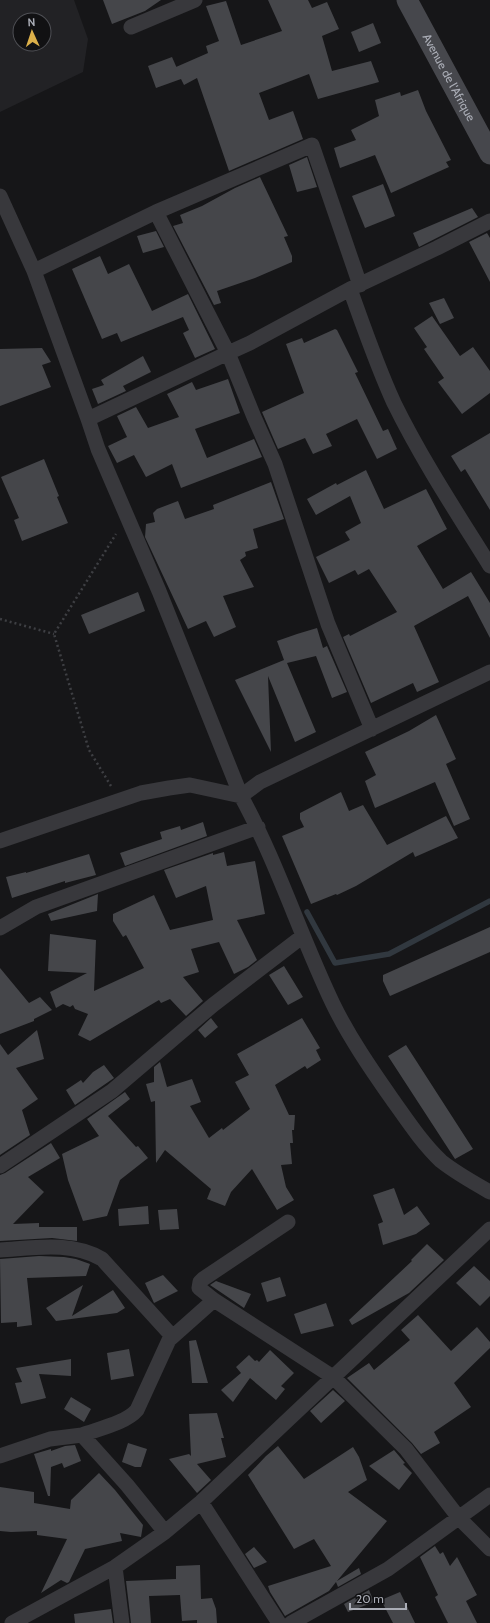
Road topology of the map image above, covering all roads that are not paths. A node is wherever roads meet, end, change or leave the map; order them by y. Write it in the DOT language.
graph roads {
  1 [pos="195,0"];
  2 [pos="407,0"];
  3 [pos="131,27"];
  4 [pos="490,154"];
  5 [pos="0,196"];
  6 [pos="156,212"];
  7 [pos="490,221"];
  8 [pos="34,271"];
  9 [pos="355,287"];
  10 [pos="228,353"];
  11 [pos="88,419"];
  12 [pos="490,566"];
  13 [pos="490,672"];
  14 [pos="372,729"];
  15 [pos="240,796"];
  16 [pos="258,828"];
  17 [pos="0,841"];
  18 [pos="0,928"];
  19 [pos="303,936"];
  20 [pos="0,1166"];
  21 [pos="490,1192"];
  22 [pos="288,1222"];
  23 [pos="490,1229"];
  24 [pos="0,1250"];
  25 [pos="214,1300"];
  26 [pos="172,1336"];
  27 [pos="333,1377"];
  28 [pos="82,1435"];
  29 [pos="0,1456"];
  30 [pos="490,1495"];
  31 [pos="201,1502"];
  32 [pos="459,1518"];
  33 [pos="165,1532"];
  34 [pos="490,1549"];
  35 [pos="115,1567"];
  36 [pos="12,1623"];
  37 [pos="122,1623"];
  38 [pos="279,1623"];
  39 [pos="291,1623"];
  1 -- 3 [label="street"];
  2 -- 4 [label="main road, Avenue de l'Afrique"];
  5 -- 8 [label="street"];
  6 -- 8 [label="street"];
  6 -- 9 [label="street"];
  6 -- 10 [label="street"];
  7 -- 9 [label="street"];
  8 -- 11 [label="street"];
  9 -- 10 [label="street"];
  9 -- 12 [label="street"];
  10 -- 11 [label="street"];
  10 -- 14 [label="street"];
  11 -- 15 [label="street"];
  13 -- 14 [label="street"];
  14 -- 15 [label="street"];
  15 -- 16 [label="street"];
  15 -- 17 [label="street"];
  16 -- 18 [label="street"];
  16 -- 19 [label="street"];
  19 -- 20 [label="street"];
  19 -- 21 [label="street"];
  22 -- 25 [label="street"];
  23 -- 27 [label="street"];
  24 -- 26 [label="street"];
  25 -- 26 [label="street"];
  25 -- 27 [label="street"];
  26 -- 28 [label="street"];
  27 -- 31 [label="street"];
  27 -- 32 [label="street"];
  28 -- 29 [label="street"];
  28 -- 33 [label="street"];
  30 -- 32 [label="street"];
  31 -- 33 [label="street"];
  31 -- 38 [label="street"];
  32 -- 34 [label="street"];
  32 -- 39 [label="street"];
  33 -- 35 [label="street"];
  35 -- 36 [label="street"];
  35 -- 37 [label="street"];
}
